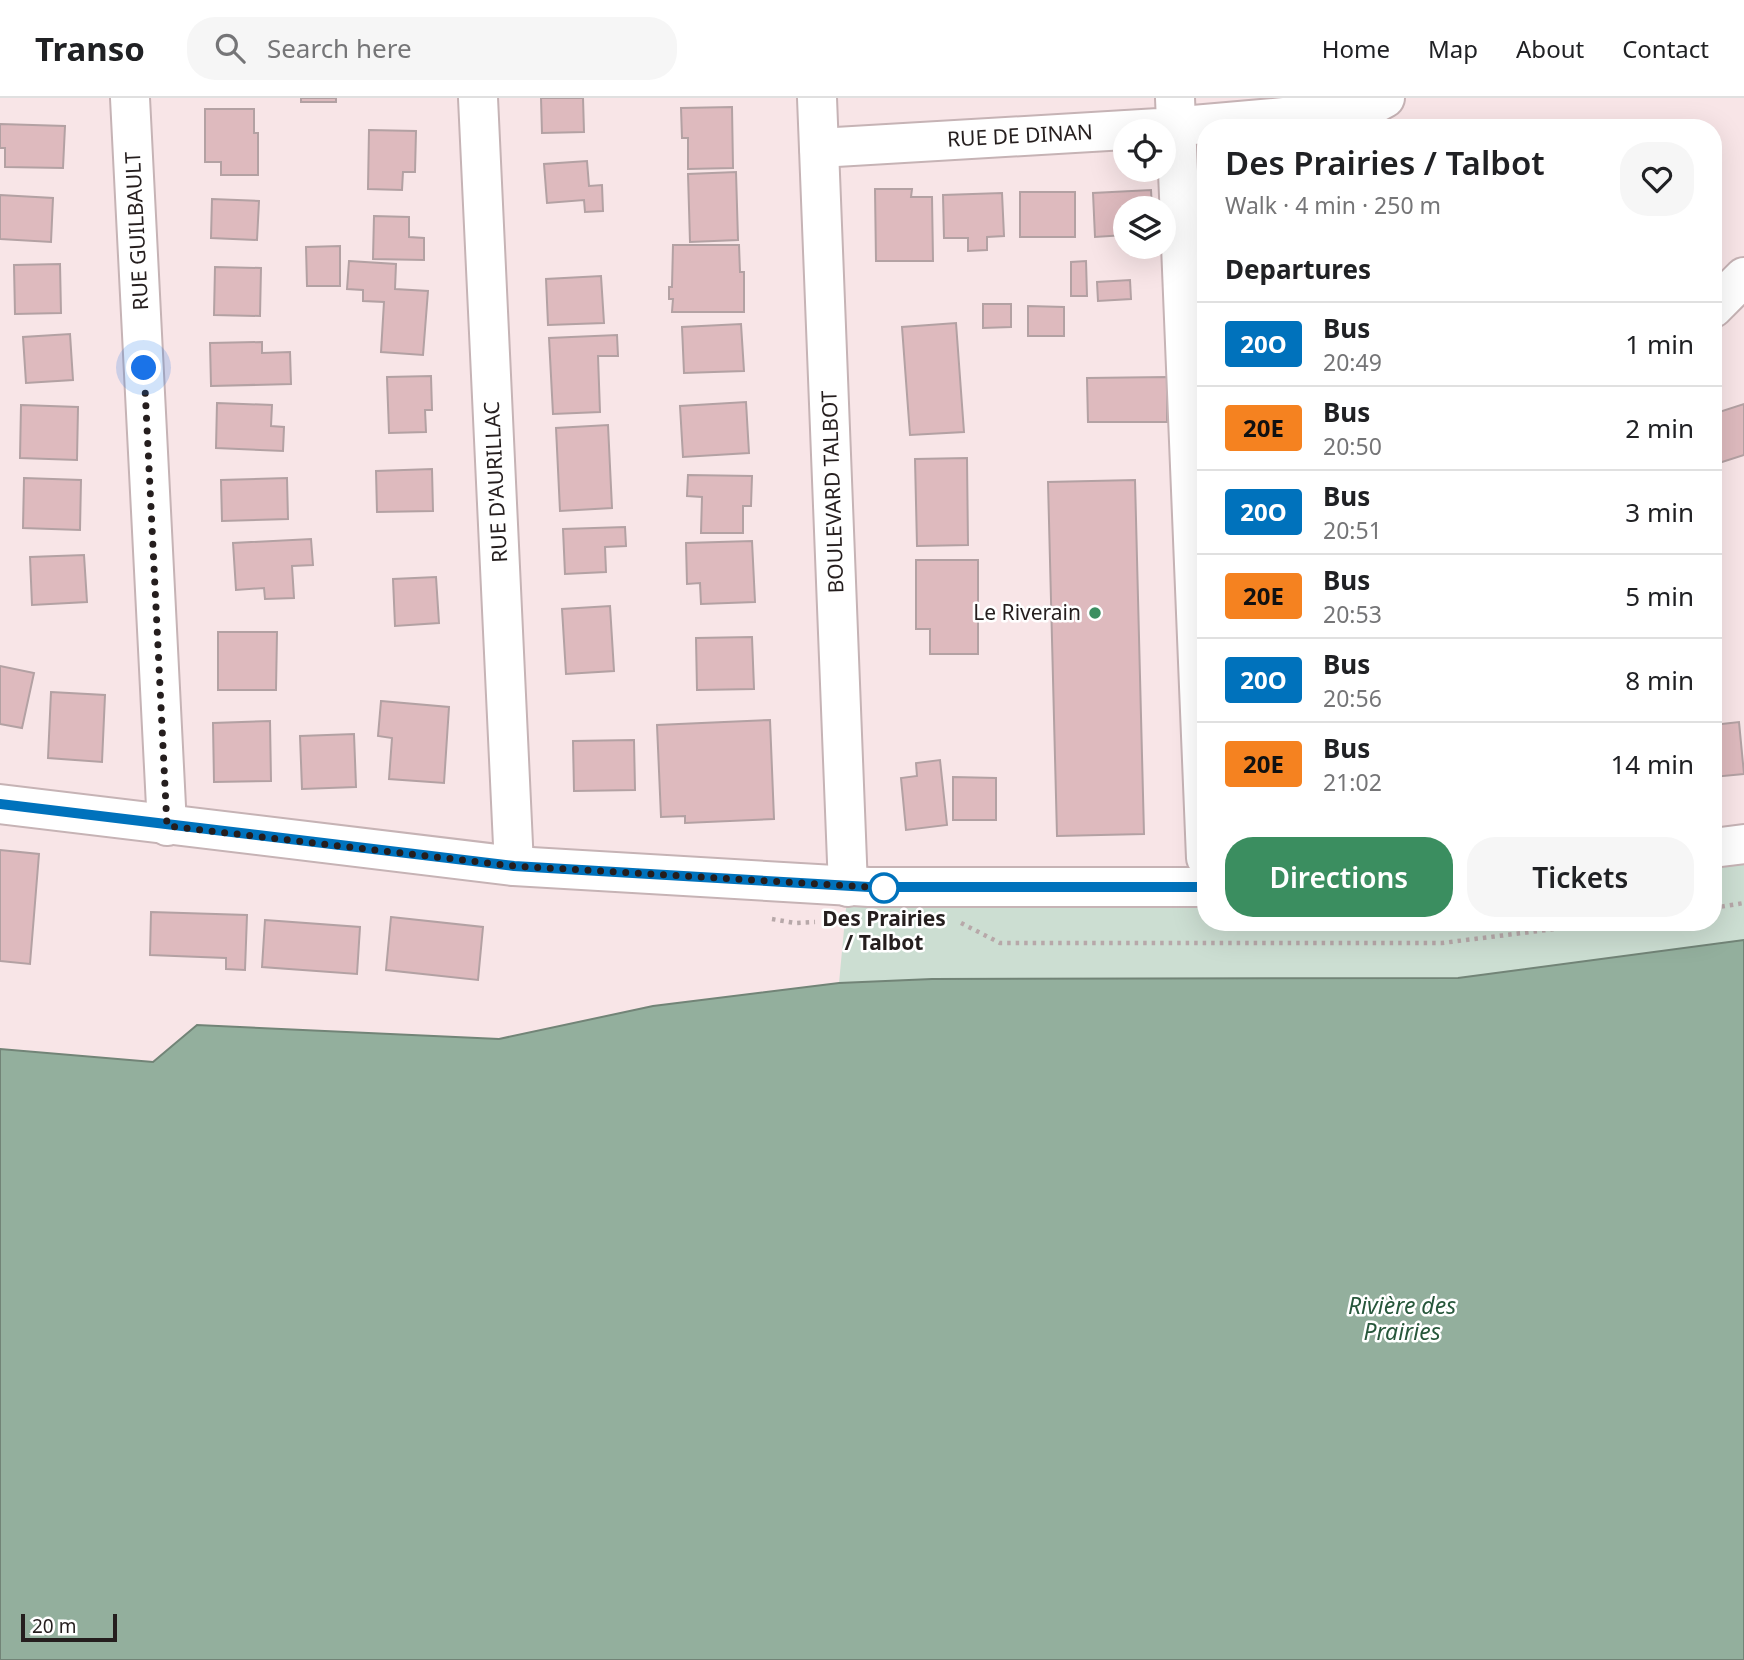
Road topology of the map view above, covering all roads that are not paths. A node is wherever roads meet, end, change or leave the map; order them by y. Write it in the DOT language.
graph roads {
  1 [pos="131,98"];
  2 [pos="478,98"];
  3 [pos="817,98"];
  4 [pos="1385,98"];
  5 [pos="1176,112"];
  6 [pos="819,148"];
  7 [pos="1744,276"];
  8 [pos="1722,299"];
  9 [pos="1197,612"];
  10 [pos="0,804"];
  11 [pos="167,826"];
  12 [pos="1744,844"];
  13 [pos="1722,847"];
  14 [pos="514,866"];
  15 [pos="848,887"];
  16 [pos="1197,887"];
  1 -- 11 [label="street, RUE GUILBAULT"];
  2 -- 14 [label="street, RUE D'AURILLAC"];
  3 -- 6 [label="street, BOULEVARD TALBOT"];
  4 -- 5 [label="street, RUE DE DINAN"];
  5 -- 6 [label="street, RUE DE DINAN"];
  5 -- 9 [label="street"];
  6 -- 15 [label="street, BOULEVARD TALBOT"];
  7 -- 8 [label="street"];
  10 -- 11 [label="street"];
  11 -- 14 [label="street"];
  12 -- 13 [label="street"];
  14 -- 15 [label="street"];
  15 -- 16 [label="street"];
}
